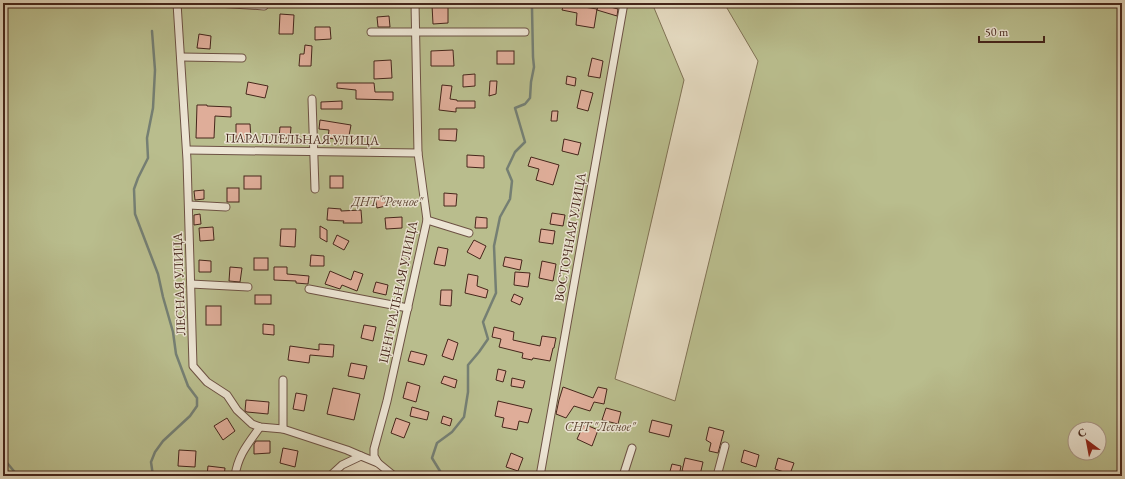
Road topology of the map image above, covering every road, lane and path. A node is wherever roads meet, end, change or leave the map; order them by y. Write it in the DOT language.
graph roads {
  1 [pos="177,3"];
  2 [pos="216,3"];
  3 [pos="415,3"];
  4 [pos="624,3"];
  5 [pos="264,6"];
  6 [pos="371,32"];
  7 [pos="525,32"];
  8 [pos="416,33"];
  9 [pos="181,57"];
  10 [pos="242,58"];
  11 [pos="312,99"];
  12 [pos="187,150"];
  13 [pos="313,151"];
  14 [pos="418,153"];
  15 [pos="315,189"];
  16 [pos="189,205"];
  17 [pos="226,207"];
  18 [pos="427,220"];
  19 [pos="470,233"];
  20 [pos="191,284"];
  21 [pos="248,287"];
  22 [pos="309,289"];
  23 [pos="408,308"];
  24 [pos="283,380"];
  25 [pos="260,427"];
  26 [pos="283,429"];
  27 [pos="725,446"];
  28 [pos="632,448"];
  29 [pos="361,456"];
  30 [pos="378,463"];
  31 [pos="235,476"];
  32 [pos="330,476"];
  33 [pos="394,476"];
  34 [pos="540,476"];
  35 [pos="623,476"];
  36 [pos="717,476"];
  1 -- 9 [label="street, ЛЕСНАЯ УЛИЦА"];
  2 -- 5 [label="street"];
  3 -- 8 [label="street, ЦЕНТРАЛЬНАЯ УЛИЦА"];
  4 -- 34 [label="street, ВОСТОЧНАЯ УЛИЦА"];
  6 -- 8 [label="street"];
  7 -- 8 [label="street"];
  8 -- 14 [label="street, ЦЕНТРАЛЬНАЯ УЛИЦА"];
  9 -- 10 [label="street"];
  9 -- 12 [label="street, ЛЕСНАЯ УЛИЦА"];
  11 -- 13 [label="street"];
  12 -- 13 [label="street, ПАРАЛЛЕЛЬНАЯ УЛИЦА"];
  12 -- 16 [label="street, ЛЕСНАЯ УЛИЦА"];
  13 -- 14 [label="street, ПАРАЛЛЕЛЬНАЯ УЛИЦА"];
  13 -- 15 [label="street"];
  14 -- 18 [label="street, ЦЕНТРАЛЬНАЯ УЛИЦА"];
  16 -- 17 [label="street"];
  16 -- 20 [label="street, ЛЕСНАЯ УЛИЦА"];
  18 -- 19 [label="street"];
  18 -- 23 [label="street, ЦЕНТРАЛЬНАЯ УЛИЦА"];
  20 -- 21 [label="street"];
  20 -- 25 [label="street, ЛЕСНАЯ УЛИЦА"];
  22 -- 23 [label="street"];
  23 -- 30 [label="street, ЦЕНТРАЛЬНАЯ УЛИЦА"];
  24 -- 26 [label="street"];
  25 -- 26 [label="street, ЛЕСНАЯ УЛИЦА"];
  25 -- 31 [label="street"];
  26 -- 29 [label="street, ЛЕСНАЯ УЛИЦА"];
  27 -- 36 [label="street"];
  28 -- 35 [label="street"];
  29 -- 30 [label="street, ЛЕСНАЯ УЛИЦА"];
  29 -- 32 [label="street"];
  30 -- 33 [label="street, ЛЕСНАЯ УЛИЦА"];
}
